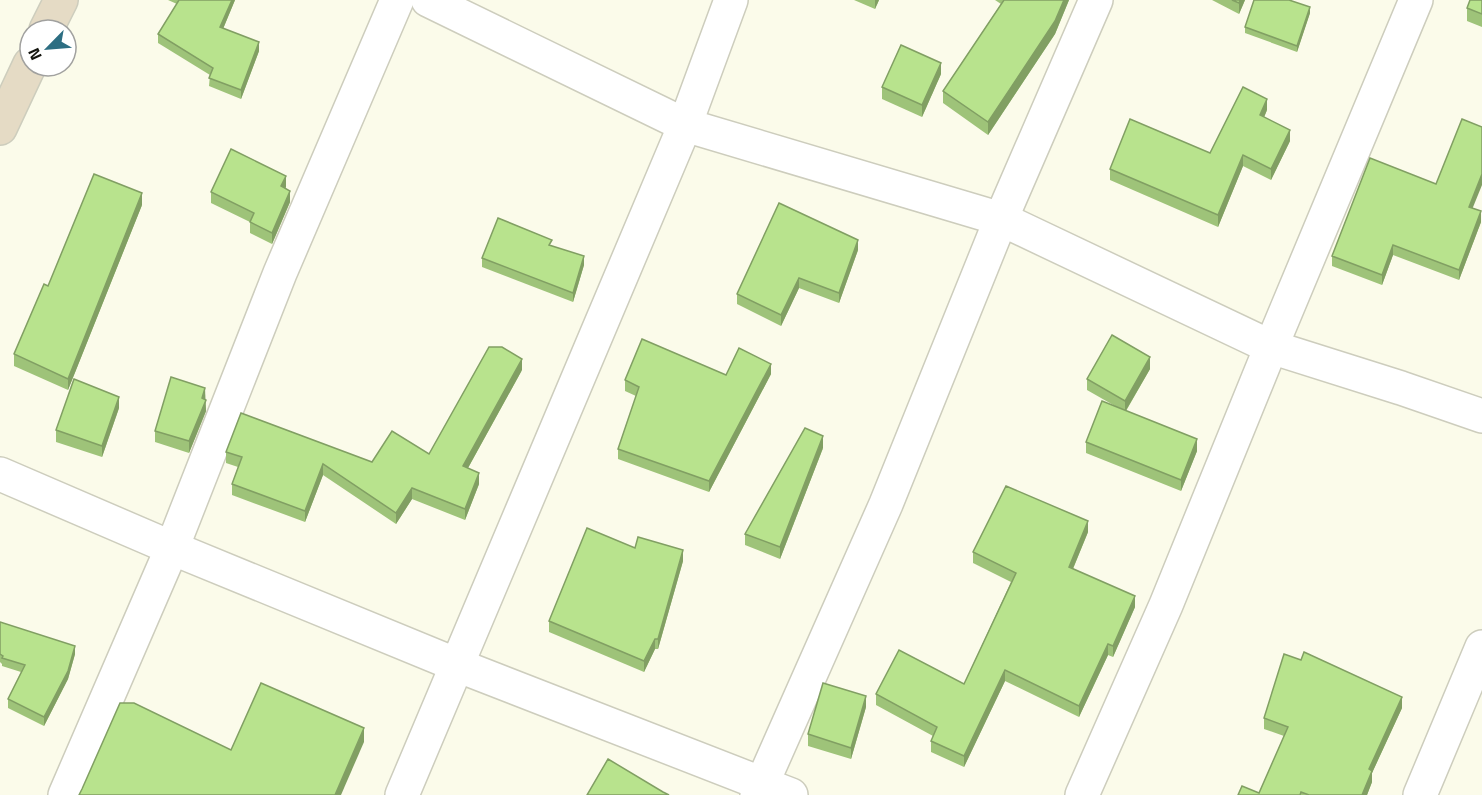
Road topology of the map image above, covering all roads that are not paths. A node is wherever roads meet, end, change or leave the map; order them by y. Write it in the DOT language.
graph roads {
  1 [pos="61,0"];
  2 [pos="397,0"];
  3 [pos="428,0"];
  4 [pos="731,0"];
  5 [pos="1096,0"];
  6 [pos="1416,0"];
  7 [pos="52,18"];
  8 [pos="23,78"];
  9 [pos="685,125"];
  10 [pos="0,128"];
  11 [pos="1001,219"];
  12 [pos="1271,347"];
  13 [pos="1482,416"];
  14 [pos="0,474"];
  15 [pos="172,548"];
  16 [pos="1482,647"];
  17 [pos="457,664"];
  18 [pos="770,791"];
  19 [pos="65,795"];
  20 [pos="402,795"];
  21 [pos="1082,795"];
  22 [pos="1420,795"];
  1 -- 7 [label="street"];
  2 -- 15 [label="street"];
  3 -- 9 [label="street"];
  4 -- 9 [label="street"];
  5 -- 11 [label="street"];
  6 -- 12 [label="street"];
  8 -- 10 [label="street"];
  9 -- 11 [label="street"];
  9 -- 17 [label="street"];
  11 -- 12 [label="street"];
  11 -- 18 [label="street"];
  12 -- 13 [label="street"];
  12 -- 21 [label="street"];
  14 -- 15 [label="street"];
  15 -- 17 [label="street"];
  15 -- 19 [label="street"];
  16 -- 22 [label="street"];
  17 -- 18 [label="street"];
  17 -- 20 [label="street"];
}
